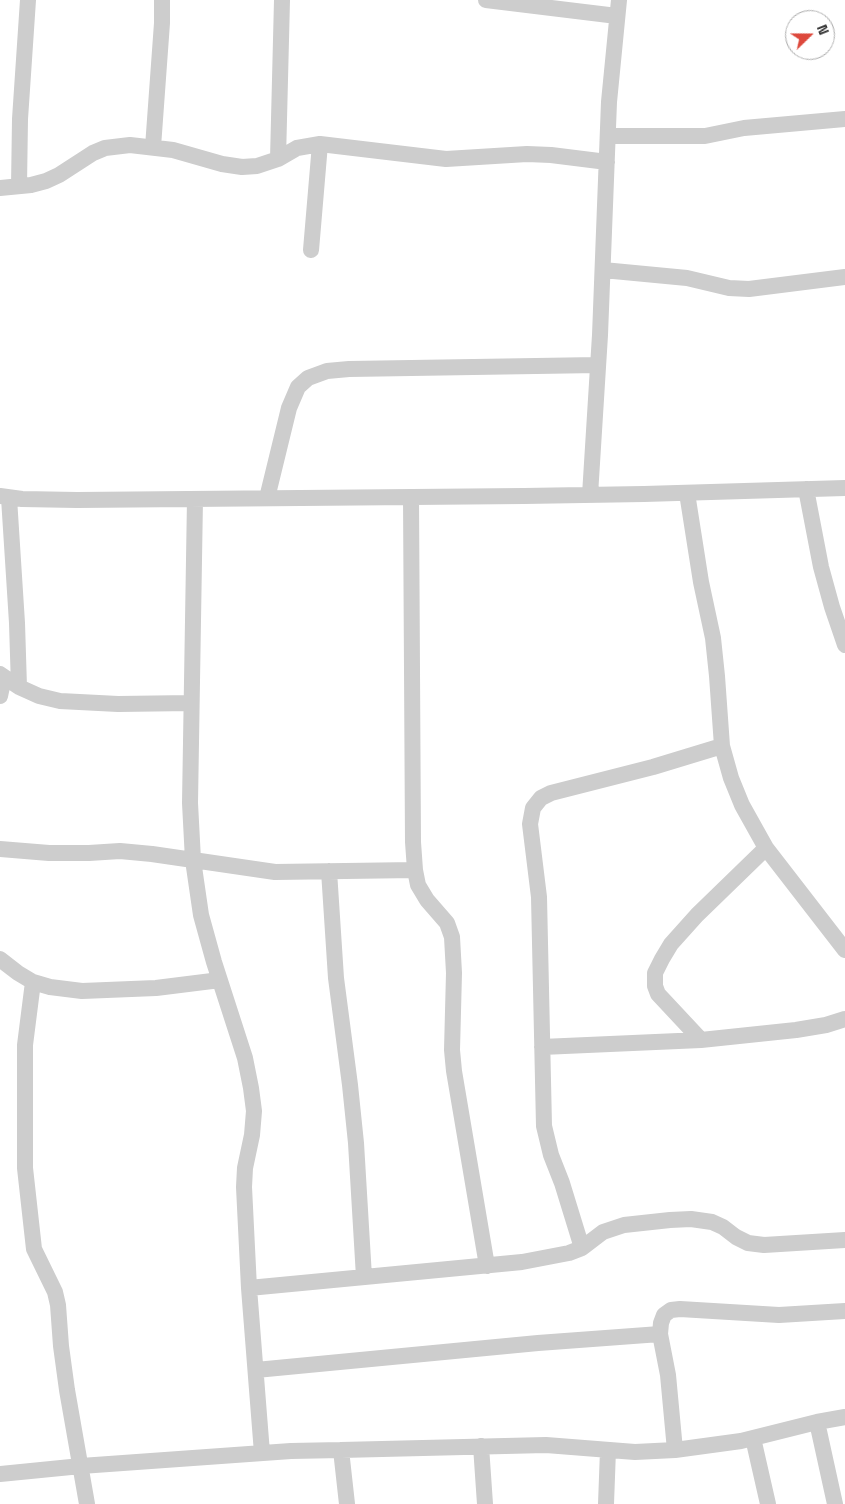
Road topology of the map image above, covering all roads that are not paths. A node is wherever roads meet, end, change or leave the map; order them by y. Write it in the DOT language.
graph roads {
  1 [pos="28,0"];
  2 [pos="162,0"];
  3 [pos="282,0"];
  4 [pos="486,0"];
  5 [pos="618,8"];
  6 [pos="845,119"];
  7 [pos="608,136"];
  8 [pos="320,144"];
  9 [pos="153,147"];
  10 [pos="278,159"];
  11 [pos="607,162"];
  12 [pos="19,186"];
  13 [pos="0,188"];
  14 [pos="311,250"];
  15 [pos="602,270"];
  16 [pos="845,277"];
  17 [pos="598,366"];
  18 [pos="845,488"];
  19 [pos="806,489"];
  20 [pos="687,493"];
  21 [pos="590,495"];
  22 [pos="5,497"];
  23 [pos="411,497"];
  24 [pos="195,498"];
  25 [pos="267,498"];
  26 [pos="845,645"];
  27 [pos="2,675"];
  28 [pos="19,687"];
  29 [pos="0,696"];
  30 [pos="191,703"];
  31 [pos="722,746"];
  32 [pos="766,848"];
  33 [pos="0,849"];
  34 [pos="192,860"];
  35 [pos="415,870"];
  36 [pos="329,871"];
  37 [pos="845,950"];
  38 [pos="0,959"];
  39 [pos="220,980"];
  40 [pos="33,982"];
  41 [pos="845,1018"];
  42 [pos="701,1040"];
  43 [pos="542,1047"];
  44 [pos="845,1240"];
  45 [pos="582,1248"];
  46 [pos="487,1266"];
  47 [pos="364,1277"];
  48 [pos="249,1288"];
  49 [pos="845,1311"];
  50 [pos="660,1334"];
  51 [pos="256,1370"];
  52 [pos="845,1417"];
  53 [pos="817,1422"];
  54 [pos="753,1438"];
  55 [pos="481,1446"];
  56 [pos="341,1450"];
  57 [pos="608,1450"];
  58 [pos="676,1450"];
  59 [pos="262,1453"];
  60 [pos="80,1466"];
  61 [pos="0,1474"];
  62 [pos="87,1504"];
  63 [pos="347,1504"];
  64 [pos="485,1504"];
  65 [pos="606,1504"];
  66 [pos="768,1504"];
  67 [pos="835,1504"];
  1 -- 12 [label="street"];
  2 -- 9 [label="street"];
  3 -- 10 [label="street"];
  4 -- 5 [label="street"];
  5 -- 7 [label="street"];
  6 -- 7 [label="street"];
  7 -- 11 [label="street"];
  8 -- 10 [label="street"];
  8 -- 11 [label="street"];
  8 -- 14 [label="street"];
  9 -- 10 [label="street"];
  9 -- 12 [label="street"];
  11 -- 15 [label="street"];
  12 -- 13 [label="street"];
  15 -- 16 [label="street"];
  15 -- 17 [label="street"];
  17 -- 21 [label="street"];
  17 -- 25 [label="street"];
  18 -- 19 [label="street"];
  19 -- 20 [label="street"];
  19 -- 26 [label="street"];
  20 -- 21 [label="street"];
  20 -- 31 [label="street"];
  21 -- 23 [label="street"];
  22 -- 24 [label="street"];
  22 -- 28 [label="street"];
  23 -- 25 [label="street"];
  23 -- 35 [label="street"];
  24 -- 25 [label="street"];
  24 -- 30 [label="street"];
  27 -- 28 [label="street"];
  27 -- 29 [label="street"];
  28 -- 30 [label="street"];
  30 -- 34 [label="street"];
  31 -- 32 [label="street"];
  31 -- 43 [label="street"];
  32 -- 37 [label="street"];
  32 -- 42 [label="street"];
  33 -- 34 [label="street"];
  34 -- 36 [label="street"];
  34 -- 39 [label="street"];
  35 -- 36 [label="street"];
  35 -- 46 [label="street"];
  36 -- 47 [label="street"];
  38 -- 40 [label="street"];
  39 -- 40 [label="street"];
  39 -- 48 [label="street"];
  40 -- 60 [label="street"];
  41 -- 42 [label="street"];
  42 -- 43 [label="street"];
  43 -- 45 [label="street"];
  44 -- 45 [label="street"];
  45 -- 46 [label="street"];
  46 -- 47 [label="street"];
  47 -- 48 [label="street"];
  48 -- 51 [label="street"];
  49 -- 50 [label="street"];
  50 -- 51 [label="street"];
  50 -- 58 [label="street"];
  51 -- 59 [label="street"];
  52 -- 53 [label="street"];
  53 -- 54 [label="street"];
  53 -- 67 [label="street"];
  54 -- 58 [label="street"];
  54 -- 66 [label="street"];
  55 -- 56 [label="street"];
  55 -- 57 [label="street"];
  55 -- 64 [label="street"];
  56 -- 59 [label="street"];
  56 -- 63 [label="street"];
  57 -- 58 [label="street"];
  57 -- 65 [label="street"];
  59 -- 60 [label="street"];
  60 -- 61 [label="street"];
  60 -- 62 [label="street"];
}
